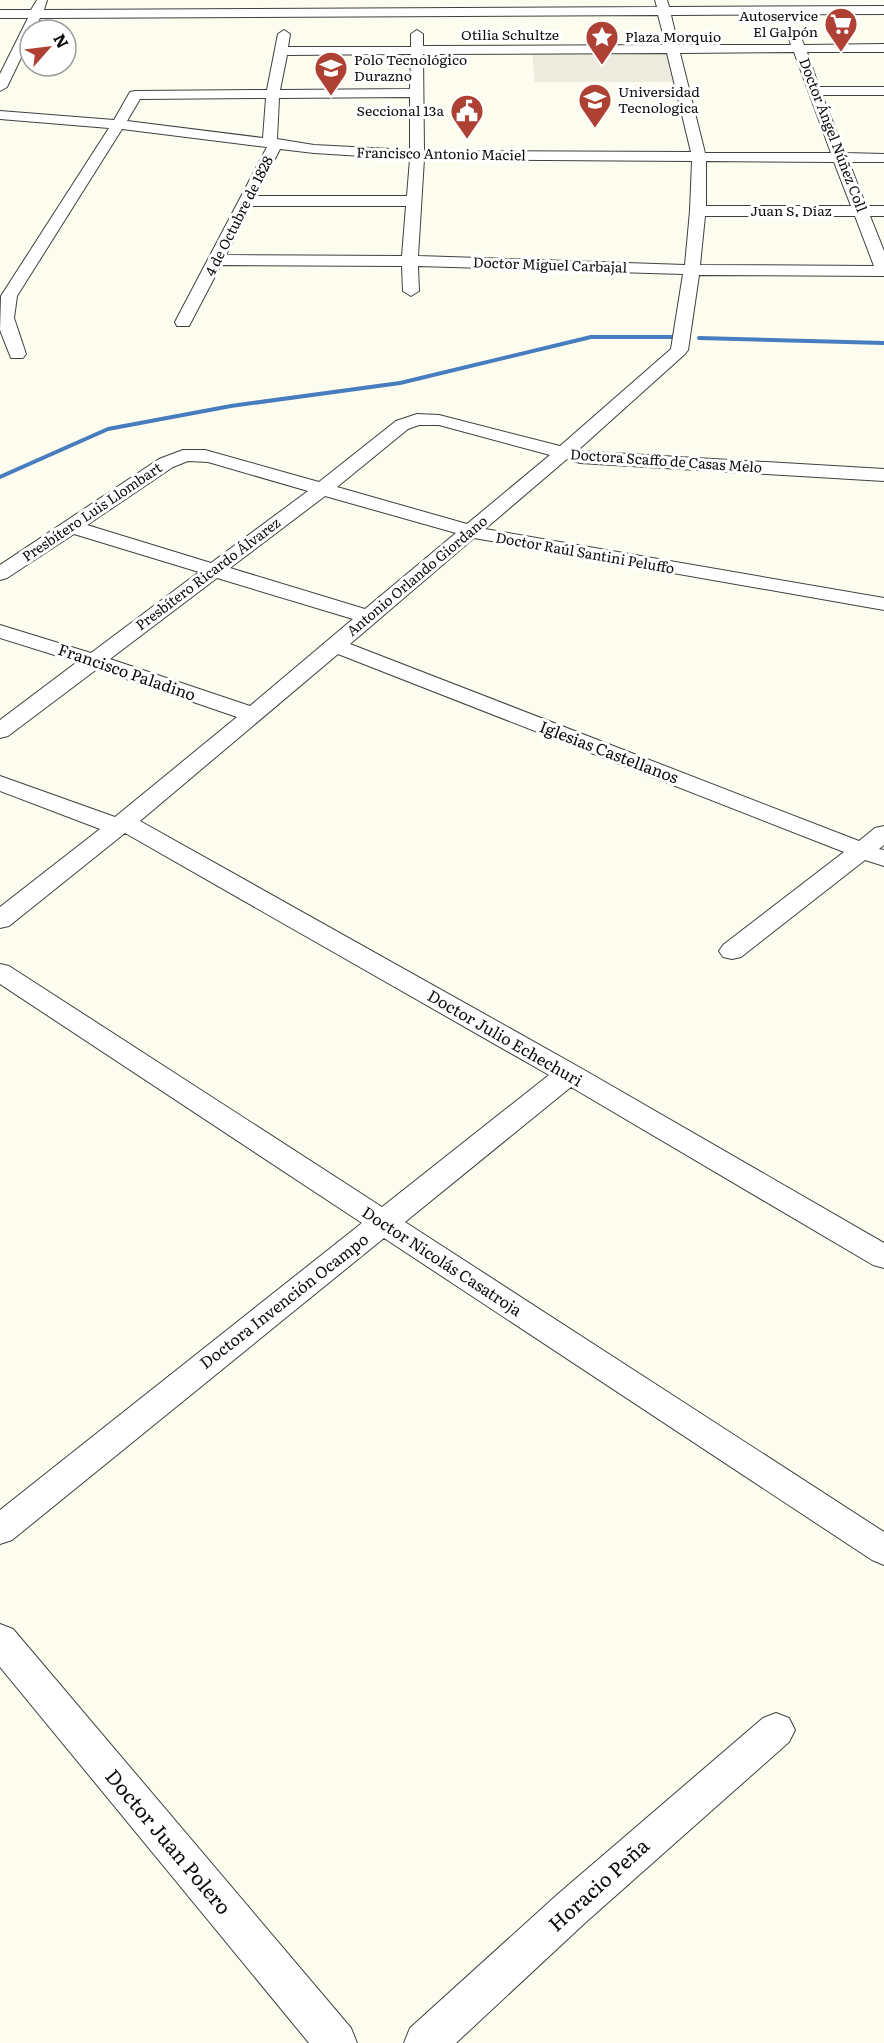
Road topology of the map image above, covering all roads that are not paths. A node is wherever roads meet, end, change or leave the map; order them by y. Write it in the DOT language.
graph roads {
  1 [pos="42,0"];
  2 [pos="166,0"];
  3 [pos="662,5"];
  4 [pos="783,5"];
  5 [pos="290,6"];
  6 [pos="416,6"];
  7 [pos="884,10"];
  8 [pos="542,11"];
  9 [pos="161,13"];
  10 [pos="0,14"];
  11 [pos="36,14"];
  12 [pos="34,18"];
  13 [pos="800,48"];
  14 [pos="884,48"];
  15 [pos="671,49"];
  16 [pos="417,50"];
  17 [pos="281,51"];
  18 [pos="0,53"];
  19 [pos="18,53"];
  20 [pos="0,87"];
  21 [pos="884,91"];
  22 [pos="814,92"];
  23 [pos="416,93"];
  24 [pos="273,94"];
  25 [pos="0,116"];
  26 [pos="116,125"];
  27 [pos="275,145"];
  28 [pos="417,155"];
  29 [pos="699,157"];
  30 [pos="840,157"];
  31 [pos="884,158"];
  32 [pos="246,201"];
  33 [pos="413,201"];
  34 [pos="698,211"];
  35 [pos="862,211"];
  36 [pos="884,211"];
  37 [pos="217,260"];
  38 [pos="410,261"];
  39 [pos="692,270"];
  40 [pos="884,271"];
  41 [pos="411,291"];
  42 [pos="5,296"];
  43 [pos="183,322"];
  44 [pos="17,354"];
  45 [pos="417,419"];
  46 [pos="563,453"];
  47 [pos="187,454"];
  48 [pos="884,475"];
  49 [pos="322,489"];
  50 [pos="70,526"];
  51 [pos="470,532"];
  52 [pos="213,570"];
  53 [pos="0,574"];
  54 [pos="884,604"];
  55 [pos="368,617"];
  56 [pos="0,631"];
  57 [pos="334,645"];
  58 [pos="92,660"];
  59 [pos="253,715"];
  60 [pos="0,731"];
  61 [pos="0,783"];
  62 [pos="121,825"];
  63 [pos="884,833"];
  64 [pos="873,855"];
  65 [pos="0,920"];
  66 [pos="732,951"];
  67 [pos="0,972"];
  68 [pos="569,1074"];
  69 [pos="384,1222"];
  70 [pos="884,1257"];
  71 [pos="0,1530"];
  72 [pos="884,1550"];
  73 [pos="0,1640"];
  74 [pos="776,1730"];
  75 [pos="336,2043"];
  76 [pos="425,2043"];
  1 -- 11 [label="street"];
  2 -- 9 [label="street"];
  3 -- 4 [label="street"];
  3 -- 8 [label="street"];
  3 -- 15 [label="street, Antonio Orlando Giordano"];
  4 -- 7 [label="street"];
  4 -- 13 [label="street, Doctor Ángel Núñez Coll"];
  5 -- 6 [label="street"];
  5 -- 9 [label="street"];
  5 -- 17 [label="street, 4 de Octubre de 1828"];
  6 -- 8 [label="street"];
  6 -- 16 [label="street"];
  9 -- 11 [label="street"];
  10 -- 11 [label="street"];
  11 -- 12 [label="street"];
  13 -- 14 [label="street, Otilia Schultze"];
  13 -- 15 [label="street, Otilia Schultze"];
  13 -- 22 [label="street, Doctor Ángel Núñez Coll"];
  15 -- 16 [label="street, Otilia Schultze"];
  15 -- 29 [label="street, Antonio Orlando Giordano"];
  16 -- 17 [label="street, Otilia Schultze"];
  16 -- 23 [label="street"];
  17 -- 24 [label="street, 4 de Octubre de 1828"];
  18 -- 19 [label="street"];
  19 -- 20 [label="street"];
  21 -- 22 [label="street"];
  22 -- 30 [label="street, Doctor Ángel Núñez Coll"];
  23 -- 24 [label="street"];
  23 -- 28 [label="street"];
  24 -- 26 [label="street"];
  24 -- 27 [label="street, 4 de Octubre de 1828"];
  25 -- 26 [label="street, Francisco Antonio Maciel"];
  26 -- 27 [label="street, Francisco Antonio Maciel"];
  26 -- 42 [label="street"];
  27 -- 28 [label="street, Francisco Antonio Maciel"];
  27 -- 32 [label="street, 4 de Octubre de 1828"];
  28 -- 29 [label="street, Francisco Antonio Maciel"];
  28 -- 33 [label="street"];
  29 -- 30 [label="street, Francisco Antonio Maciel"];
  29 -- 34 [label="street, Antonio Orlando Giordano"];
  30 -- 31 [label="street, Francisco Antonio Maciel"];
  30 -- 35 [label="street, Doctor Ángel Núñez Coll"];
  32 -- 33 [label="street"];
  32 -- 37 [label="street, 4 de Octubre de 1828"];
  33 -- 38 [label="street"];
  34 -- 35 [label="street, Juan S. Díaz"];
  34 -- 39 [label="street, Antonio Orlando Giordano"];
  35 -- 36 [label="street, Juan S. Díaz"];
  35 -- 40 [label="street, Doctor Ángel Núñez Coll"];
  37 -- 38 [label="street, Doctor Miguel Carbajal"];
  37 -- 43 [label="street, 4 de Octubre de 1828"];
  38 -- 39 [label="street, Doctor Miguel Carbajal"];
  38 -- 41 [label="street"];
  39 -- 40 [label="street, Doctor Miguel Carbajal"];
  39 -- 46 [label="street, Antonio Orlando Giordano"];
  42 -- 44 [label="street"];
  45 -- 46 [label="street, Doctora Scaffo de Casas Melo"];
  45 -- 49 [label="street, Presbítero Ricardo Álvarez"];
  46 -- 48 [label="street, Doctora Scaffo de Casas Melo"];
  46 -- 51 [label="street, Antonio Orlando Giordano"];
  47 -- 49 [label="street, Doctor Raúl Santini Peluffo"];
  47 -- 50 [label="street, Presbítero Luis Llombart"];
  49 -- 51 [label="street, Doctor Raúl Santini Peluffo"];
  49 -- 52 [label="street, Presbítero Ricardo Álvarez"];
  50 -- 52 [label="street"];
  50 -- 53 [label="street, Presbítero Luis Llombart"];
  51 -- 54 [label="street, Doctor Raúl Santini Peluffo"];
  51 -- 55 [label="street, Antonio Orlando Giordano"];
  52 -- 55 [label="street"];
  52 -- 58 [label="street, Presbítero Ricardo Álvarez"];
  55 -- 57 [label="street, Antonio Orlando Giordano"];
  56 -- 58 [label="street, Francisco Paladino"];
  57 -- 59 [label="street, Antonio Orlando Giordano"];
  57 -- 64 [label="street, Iglesias Castellanos"];
  58 -- 59 [label="street, Francisco Paladino"];
  58 -- 60 [label="street, Presbítero Ricardo Álvarez"];
  59 -- 62 [label="street, Antonio Orlando Giordano"];
  61 -- 62 [label="street, Doctor Julio Echechuri"];
  62 -- 65 [label="street, Antonio Orlando Giordano"];
  62 -- 68 [label="street, Doctor Julio Echechuri"];
  63 -- 64 [label="street"];
  64 -- 66 [label="street"];
  67 -- 69 [label="street, Doctor Nicolás Casatroja"];
  68 -- 69 [label="street, Doctora Invención Ocampo"];
  68 -- 70 [label="street, Doctor Julio Echechuri"];
  69 -- 71 [label="street, Doctora Invención Ocampo"];
  69 -- 72 [label="street, Doctor Nicolás Casatroja"];
  73 -- 75 [label="street, Doctor Juan Polero"];
  74 -- 76 [label="street, Horacio Peña"];
}
